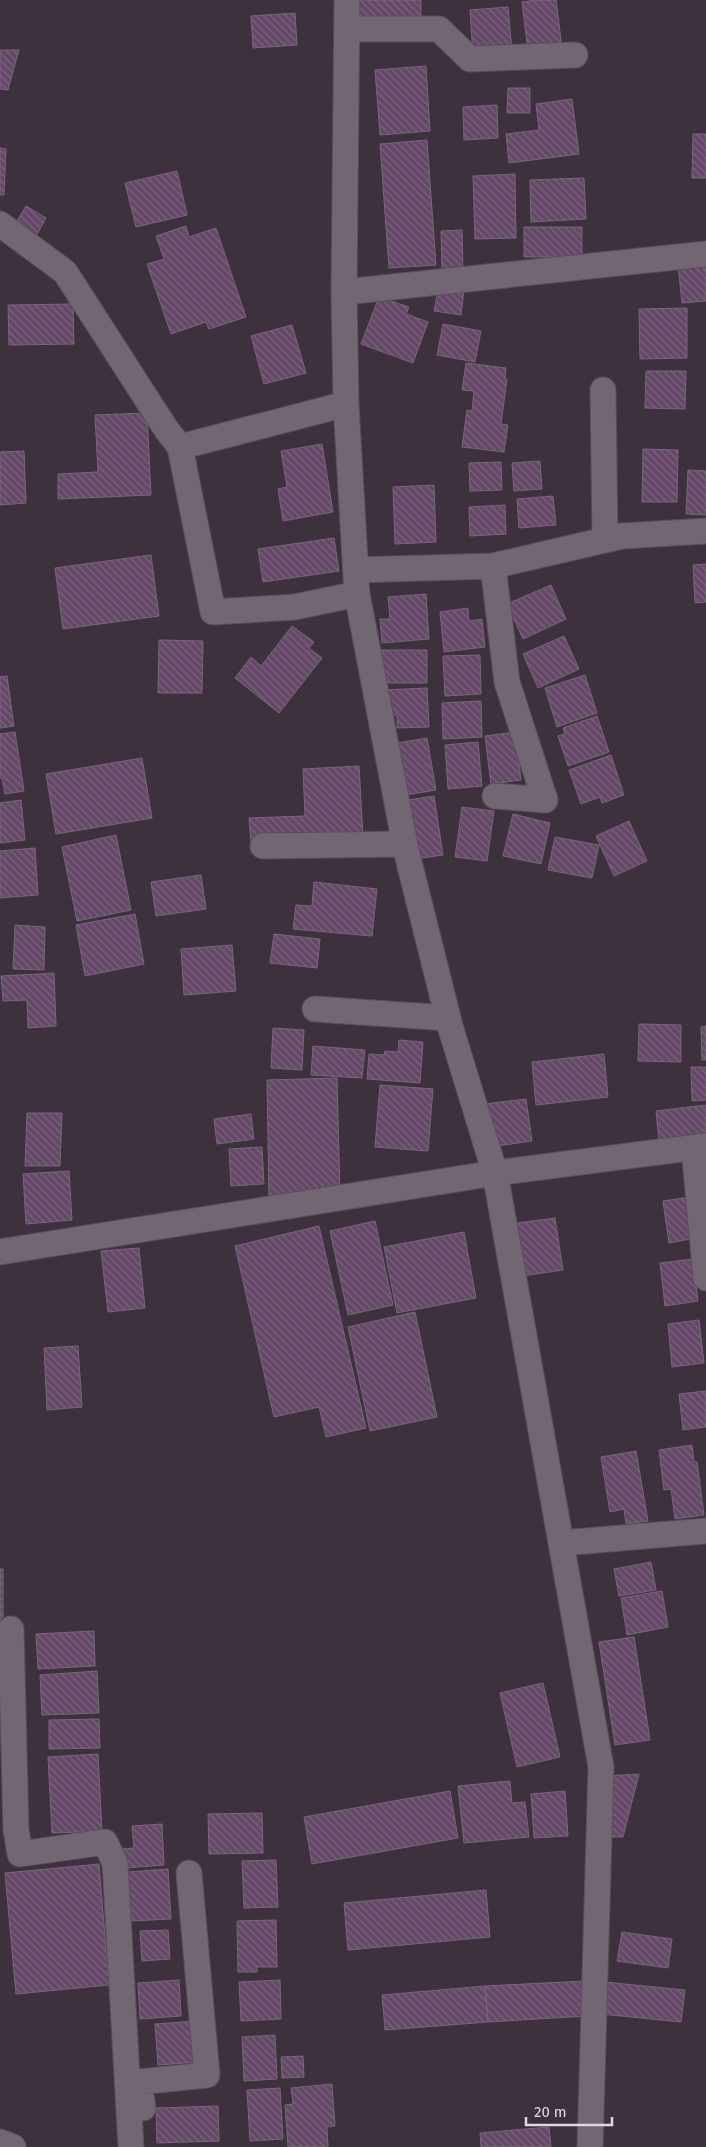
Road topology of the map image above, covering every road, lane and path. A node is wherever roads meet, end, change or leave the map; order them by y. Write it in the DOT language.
graph roads {
  1 [pos="347,0"];
  2 [pos="347,29"];
  3 [pos="575,55"];
  4 [pos="0,224"];
  5 [pos="706,254"];
  6 [pos="344,292"];
  7 [pos="604,390"];
  8 [pos="346,404"];
  9 [pos="180,447"];
  10 [pos="706,532"];
  11 [pos="605,539"];
  12 [pos="493,566"];
  13 [pos="356,582"];
  14 [pos="495,796"];
  15 [pos="405,844"];
  16 [pos="263,846"];
  17 [pos="315,1009"];
  18 [pos="448,1018"];
  19 [pos="700,1147"];
  20 [pos="495,1173"];
  21 [pos="0,1252"];
  22 [pos="706,1278"];
  23 [pos="706,1531"];
  24 [pos="561,1543"];
  25 [pos="11,1629"];
  26 [pos="189,1874"];
  27 [pos="0,2142"];
  28 [pos="13,2147"];
  29 [pos="131,2147"];
  30 [pos="148,2147"];
  31 [pos="590,2147"];
  1 -- 2 [label="street"];
  2 -- 3 [label="street"];
  2 -- 6 [label="street"];
  4 -- 9 [label="street"];
  5 -- 6 [label="street"];
  6 -- 8 [label="street"];
  7 -- 11 [label="street"];
  8 -- 9 [label="street"];
  8 -- 13 [label="street"];
  9 -- 13 [label="street"];
  10 -- 11 [label="street"];
  11 -- 12 [label="street"];
  12 -- 13 [label="street"];
  12 -- 14 [label="street"];
  13 -- 15 [label="street"];
  15 -- 16 [label="street"];
  15 -- 18 [label="street"];
  17 -- 18 [label="street"];
  18 -- 20 [label="street"];
  19 -- 20 [label="street"];
  19 -- 22 [label="street"];
  20 -- 21 [label="street"];
  20 -- 24 [label="street"];
  23 -- 24 [label="street"];
  24 -- 31 [label="street"];
  25 -- 29 [label="street"];
  26 -- 30 [label="street"];
  27 -- 28 [label="street"];
}
